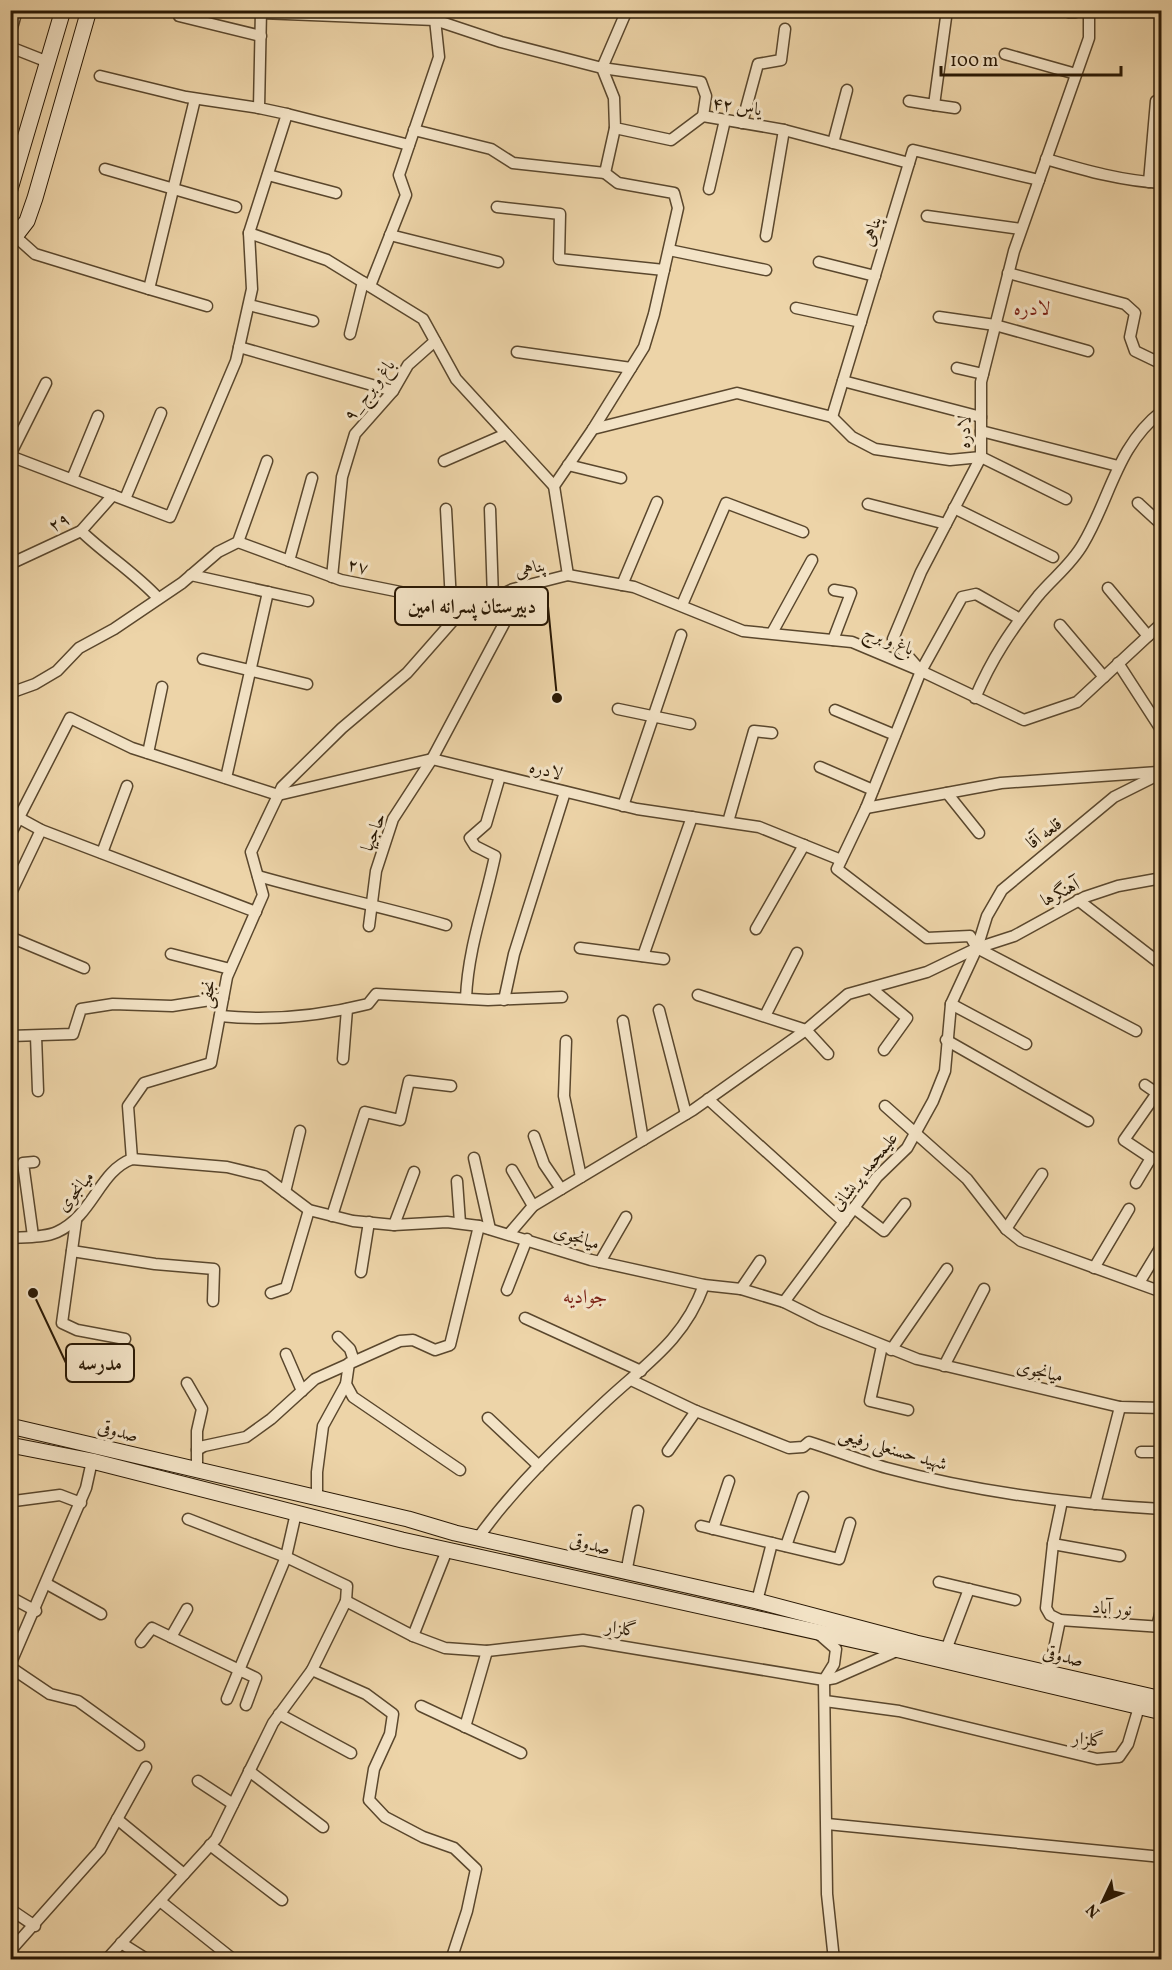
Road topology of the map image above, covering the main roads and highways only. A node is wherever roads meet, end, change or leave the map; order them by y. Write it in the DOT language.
graph roads {
  1 [pos="63,10"];
  2 [pos="89,10"];
  3 [pos="1068,10"];
  4 [pos="1076,10"];
  5 [pos="10,189"];
  6 [pos="13,240"];
  7 [pos="10,1426"];
  8 [pos="10,1444"];
  9 [pos="455,1533"];
  10 [pos="478,1538"];
  11 [pos="447,1550"];
  12 [pos="471,1555"];
  13 [pos="1161,1699"];
  14 [pos="1161,1712"];
  1 -- 5 [label="main road"];
  2 -- 6 [label="main road"];
  3 -- 4 [label="main road"];
  7 -- 9 [label="main road, صدوقی"];
  8 -- 11 [label="main road, صدوقی"];
  9 -- 10 [label="main road, صدوقی"];
  9 -- 11 [label="main road"];
  10 -- 12 [label="main road"];
  10 -- 13 [label="main road, صدوقی"];
  11 -- 12 [label="main road, صدوقی"];
  12 -- 14 [label="main road, صدوقی"];
}
